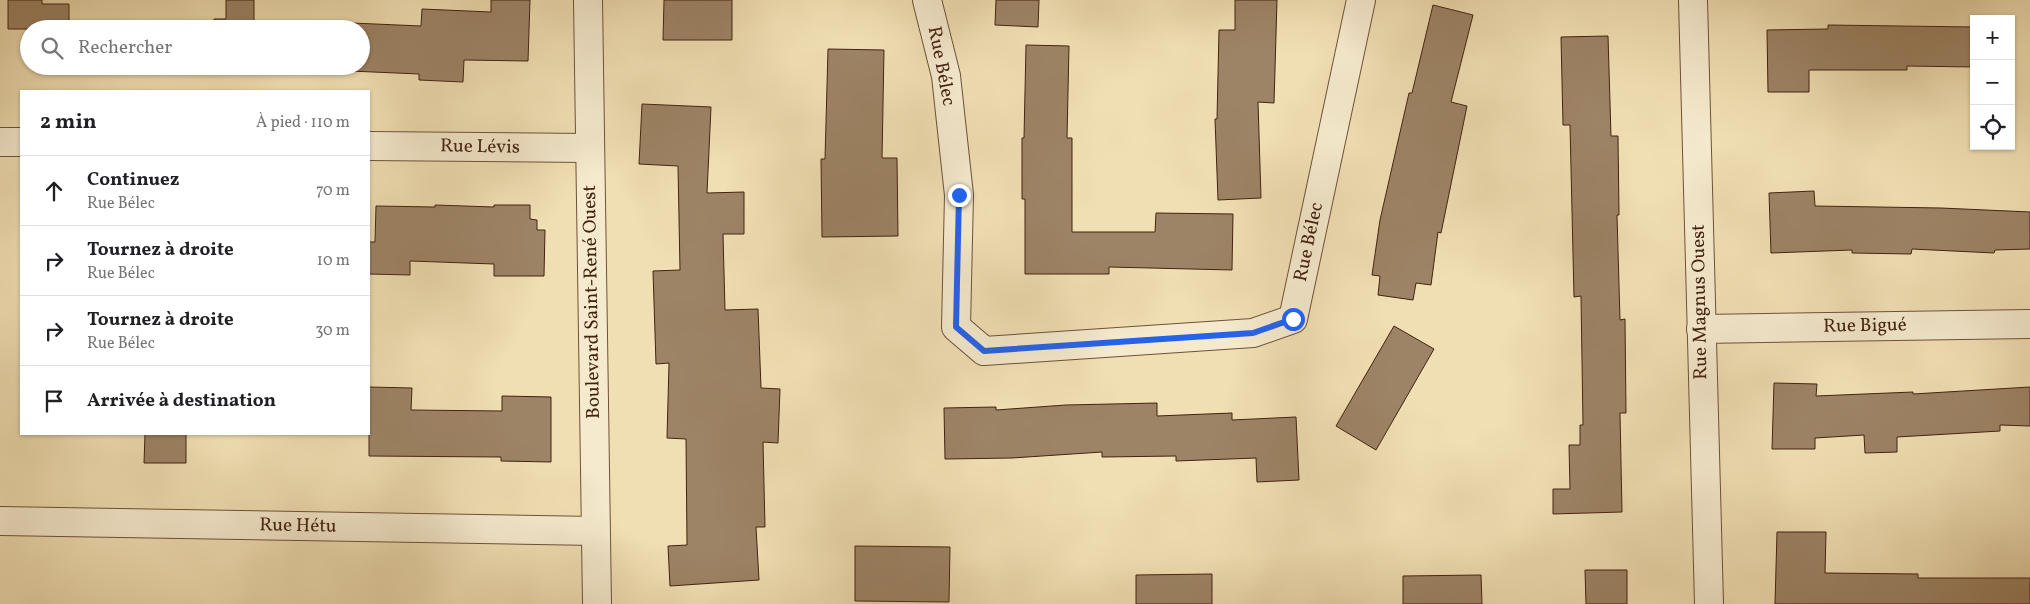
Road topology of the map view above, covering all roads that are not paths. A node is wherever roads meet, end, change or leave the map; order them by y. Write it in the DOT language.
graph roads {
  1 [pos="588,0"];
  2 [pos="927,0"];
  3 [pos="1361,0"];
  4 [pos="1693,0"];
  5 [pos="0,142"];
  6 [pos="20,142"];
  7 [pos="370,146"];
  8 [pos="590,148"];
  9 [pos="2030,324"];
  10 [pos="1701,329"];
  11 [pos="0,521"];
  12 [pos="595,531"];
  13 [pos="596,604"];
  14 [pos="1709,604"];
  1 -- 8 [label="street, Boulevard Saint-René Ouest"];
  2 -- 3 [label="street, Rue Bélec"];
  4 -- 10 [label="street, Rue Magnus Ouest"];
  5 -- 6 [label="street"];
  7 -- 8 [label="street, Rue Lévis"];
  8 -- 12 [label="street, Boulevard Saint-René Ouest"];
  9 -- 10 [label="street, Rue Bigué"];
  10 -- 14 [label="street, Rue Magnus Ouest"];
  11 -- 12 [label="street, Rue Hétu"];
  12 -- 13 [label="street, Boulevard Saint-René Ouest"];
}
